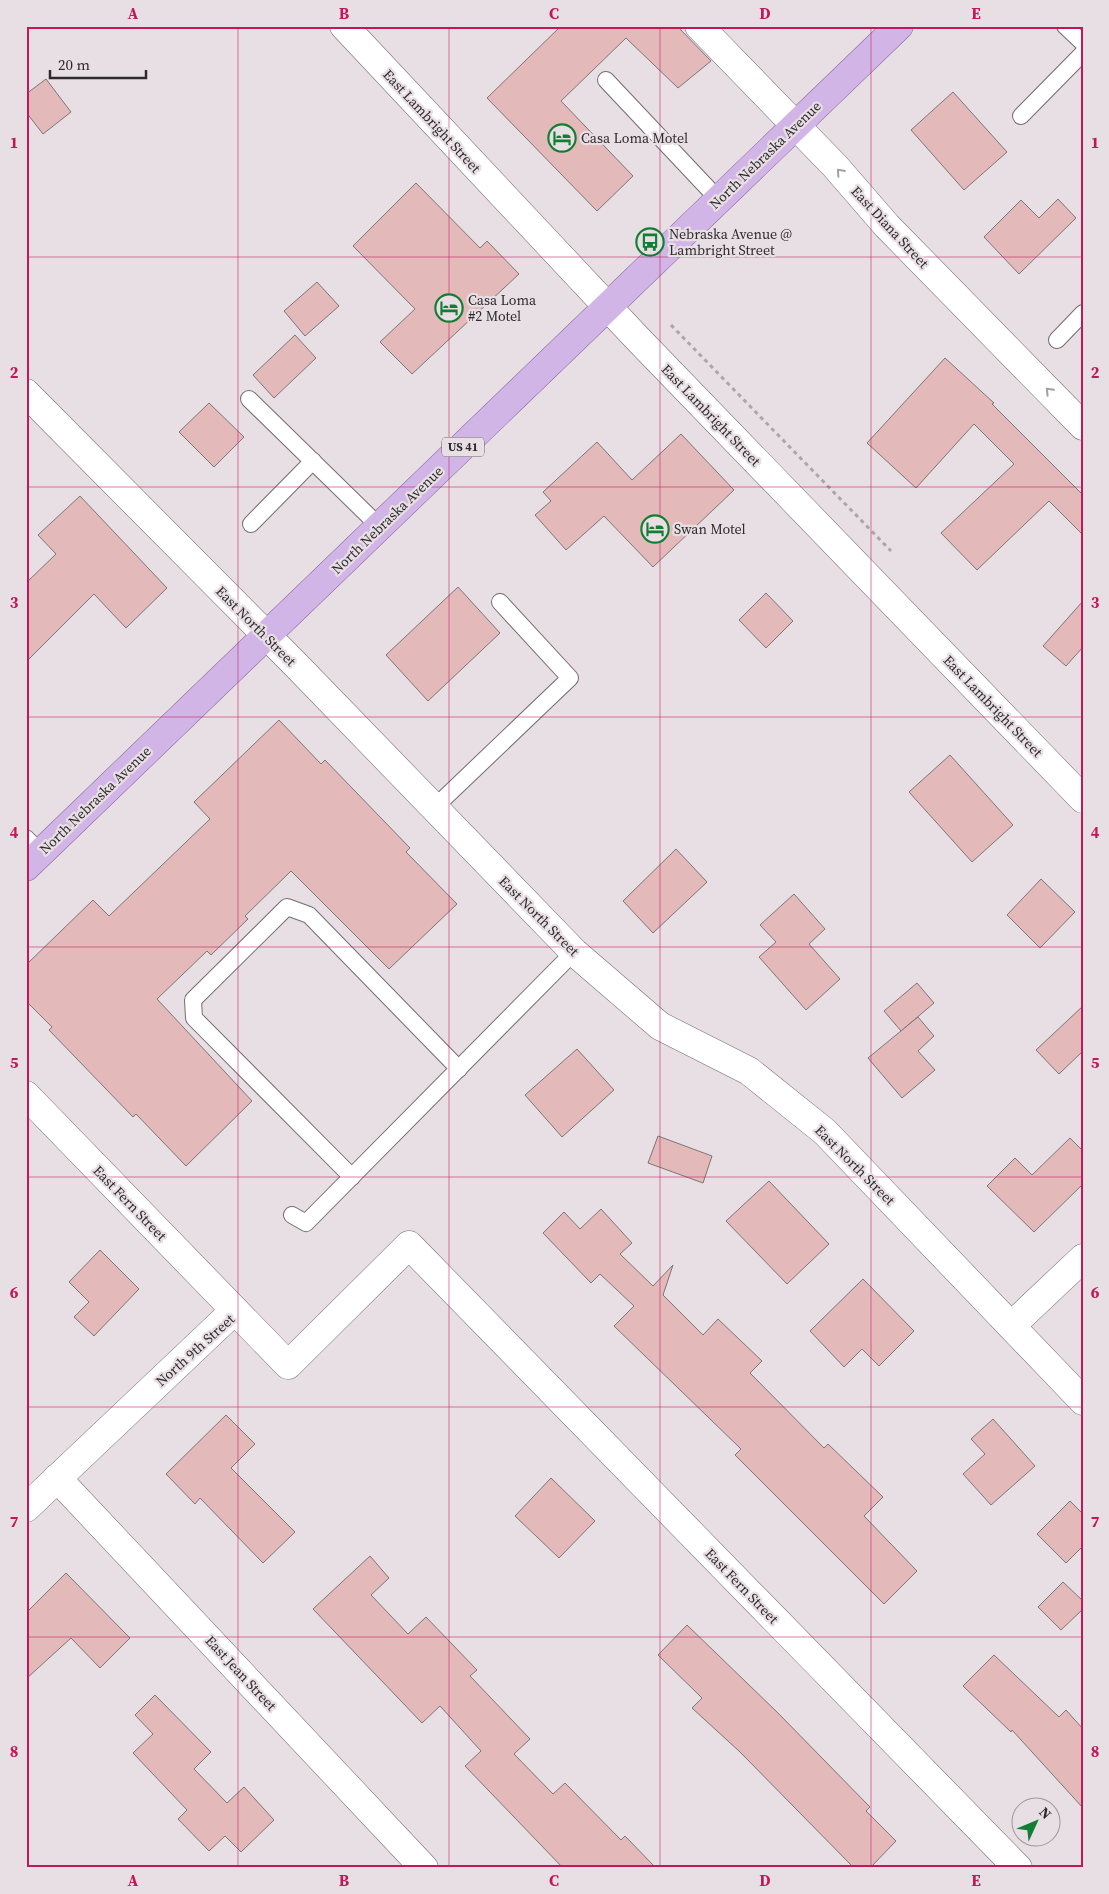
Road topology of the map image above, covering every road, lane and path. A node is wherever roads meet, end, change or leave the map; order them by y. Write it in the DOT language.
graph roads {
  1 [pos="344,26"];
  2 [pos="699,26"];
  3 [pos="899,26"];
  4 [pos="1065,26"];
  5 [pos="1083,44"];
  6 [pos="1083,53"];
  7 [pos="606,80"];
  8 [pos="1020,116"];
  9 [pos="796,126"];
  10 [pos="719,200"];
  11 [pos="608,307"];
  12 [pos="1083,313"];
  13 [pos="671,325"];
  14 [pos="1057,340"];
  15 [pos="26,393"];
  16 [pos="249,399"];
  17 [pos="1083,426"];
  18 [pos="313,461"];
  19 [pos="251,524"];
  20 [pos="380,527"];
  21 [pos="891,551"];
  22 [pos="500,602"];
  23 [pos="267,636"];
  24 [pos="1083,799"];
  25 [pos="434,808"];
  26 [pos="31,852"];
  27 [pos="574,952"];
  28 [pos="459,1069"];
  29 [pos="26,1095"];
  30 [pos="352,1177"];
  31 [pos="292,1215"];
  32 [pos="1083,1258"];
  33 [pos="466,1304"];
  34 [pos="234,1311"];
  35 [pos="1011,1326"];
  36 [pos="1083,1400"];
  37 [pos="57,1478"];
  38 [pos="26,1508"];
  39 [pos="424,1868"];
  40 [pos="1018,1868"];
  1 -- 11 [label="street, East Lambright Street"];
  2 -- 9 [label="street, East Diana Street"];
  3 -- 9 [label="main road, North Nebraska Avenue / US 41"];
  4 -- 5 [label="lane"];
  6 -- 8 [label="lane"];
  7 -- 10 [label="lane"];
  9 -- 10 [label="main road, North Nebraska Avenue / US 41"];
  17 -- 9 [label="street, East Diana Street, one-way"];
  10 -- 11 [label="main road, North Nebraska Avenue / US 41"];
  11 -- 20 [label="main road, North Nebraska Avenue / US 41"];
  11 -- 24 [label="street, East Lambright Street"];
  12 -- 14 [label="lane"];
  13 -- 21 [label="path"];
  15 -- 23 [label="street, East North Street"];
  16 -- 18 [label="lane"];
  18 -- 19 [label="lane"];
  18 -- 20 [label="lane"];
  20 -- 23 [label="main road, North Nebraska Avenue / US 41"];
  22 -- 25 [label="lane"];
  23 -- 25 [label="street, East North Street"];
  23 -- 26 [label="main road, North Nebraska Avenue / US 41"];
  25 -- 27 [label="street, East North Street"];
  27 -- 28 [label="lane"];
  27 -- 35 [label="street, East North Street"];
  28 -- 30 [label="lane"];
  28 -- 30 [label="lane"];
  29 -- 34 [label="street, East Fern Street"];
  30 -- 31 [label="lane"];
  32 -- 35 [label="street"];
  33 -- 34 [label="street, North 9th Street"];
  33 -- 40 [label="street, East Fern Street"];
  34 -- 37 [label="street, North 9th Street"];
  35 -- 36 [label="street, East North Street"];
  37 -- 38 [label="street, North 9th Street"];
  37 -- 39 [label="street, East Jean Street"];
}
